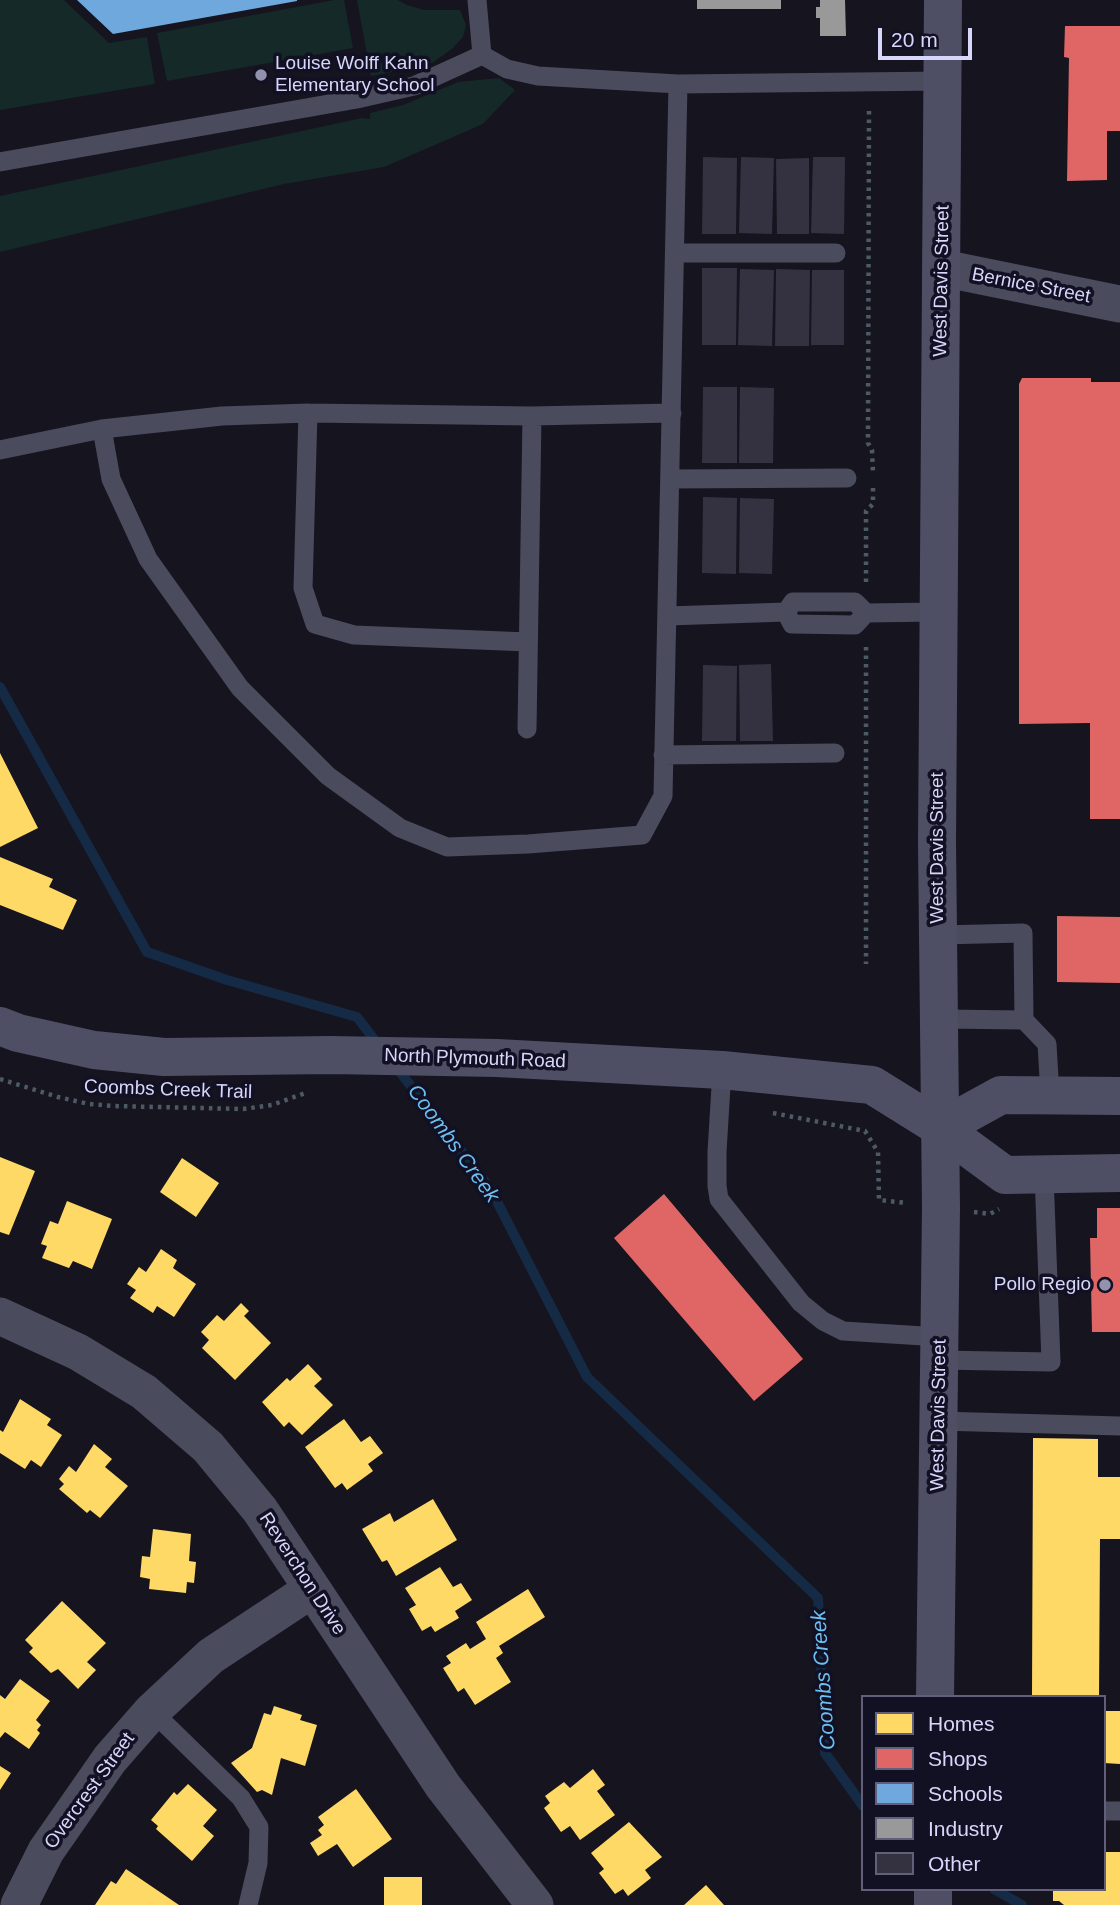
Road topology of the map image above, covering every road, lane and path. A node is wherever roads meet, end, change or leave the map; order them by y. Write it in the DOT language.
graph roads {
  1 [pos="477,0"];
  2 [pos="943,0"];
  3 [pos="482,55"];
  4 [pos="943,81"];
  5 [pos="678,84"];
  6 [pos="869,111"];
  7 [pos="0,162"];
  8 [pos="675,253"];
  9 [pos="836,253"];
  10 [pos="942,268"];
  11 [pos="1120,304"];
  12 [pos="308,413"];
  13 [pos="672,413"];
  14 [pos="532,416"];
  15 [pos="102,429"];
  16 [pos="0,450"];
  17 [pos="847,478"];
  18 [pos="670,479"];
  19 [pos="866,590"];
  20 [pos="938,612"];
  21 [pos="668,616"];
  22 [pos="528,642"];
  23 [pos="866,642"];
  24 [pos="527,729"];
  25 [pos="835,753"];
  26 [pos="663,755"];
  27 [pos="939,935"];
  28 [pos="866,964"];
  29 [pos="941,1019"];
  30 [pos="1024,1020"];
  31 [pos="0,1027"];
  32 [pos="722,1070"];
  33 [pos="0,1079"];
  34 [pos="312,1090"];
  35 [pos="1050,1096"];
  36 [pos="1120,1096"];
  37 [pos="941,1128"];
  38 [pos="1120,1173"];
  39 [pos="1044,1174"];
  40 [pos="0,1316"];
  41 [pos="939,1348"];
  42 [pos="939,1421"];
  43 [pos="1120,1426"];
  44 [pos="312,1590"];
  45 [pos="935,1695"];
  46 [pos="152,1711"];
  47 [pos="19,1905"];
  48 [pos="248,1905"];
  49 [pos="535,1905"];
  1 -- 3 [label="lane"];
  2 -- 4 [label="main road, West Davis Street"];
  3 -- 5 [label="lane"];
  3 -- 7 [label="lane"];
  4 -- 5 [label="lane"];
  4 -- 10 [label="main road, West Davis Street"];
  5 -- 8 [label="lane"];
  6 -- 19 [label="path"];
  8 -- 9 [label="lane"];
  8 -- 13 [label="lane"];
  10 -- 11 [label="street, Bernice Street"];
  10 -- 20 [label="main road, West Davis Street"];
  12 -- 14 [label="lane"];
  12 -- 15 [label="lane"];
  12 -- 22 [label="lane"];
  13 -- 14 [label="lane"];
  13 -- 18 [label="lane"];
  14 -- 22 [label="lane"];
  15 -- 16 [label="lane"];
  15 -- 26 [label="lane"];
  17 -- 18 [label="lane"];
  18 -- 21 [label="lane"];
  20 -- 21 [label="lane"];
  20 -- 27 [label="main road, West Davis Street"];
  21 -- 26 [label="lane"];
  22 -- 24 [label="lane"];
  23 -- 28 [label="path"];
  25 -- 26 [label="lane"];
  27 -- 29 [label="main road, West Davis Street"];
  27 -- 30 [label="lane"];
  29 -- 30 [label="lane"];
  29 -- 37 [label="main road, West Davis Street"];
  30 -- 35 [label="lane"];
  31 -- 32 [label="main road, North Plymouth Road"];
  32 -- 37 [label="main road, North Plymouth Road"];
  32 -- 41 [label="lane"];
  33 -- 34 [label="path, Coombs Creek Trail"];
  35 -- 36 [label="main road"];
  35 -- 37 [label="main road"];
  37 -- 39 [label="main road, North Plymouth Road"];
  37 -- 41 [label="main road, West Davis Street"];
  38 -- 39 [label="main road, North Plymouth Road"];
  39 -- 41 [label="lane"];
  40 -- 44 [label="street, Reverchon Drive"];
  41 -- 42 [label="main road, West Davis Street"];
  42 -- 43 [label="lane"];
  42 -- 45 [label="main road, West Davis Street"];
  44 -- 46 [label="street, Overcrest Street"];
  44 -- 49 [label="street, Reverchon Drive"];
  46 -- 47 [label="street, Overcrest Street"];
  46 -- 48 [label="lane"];
}
